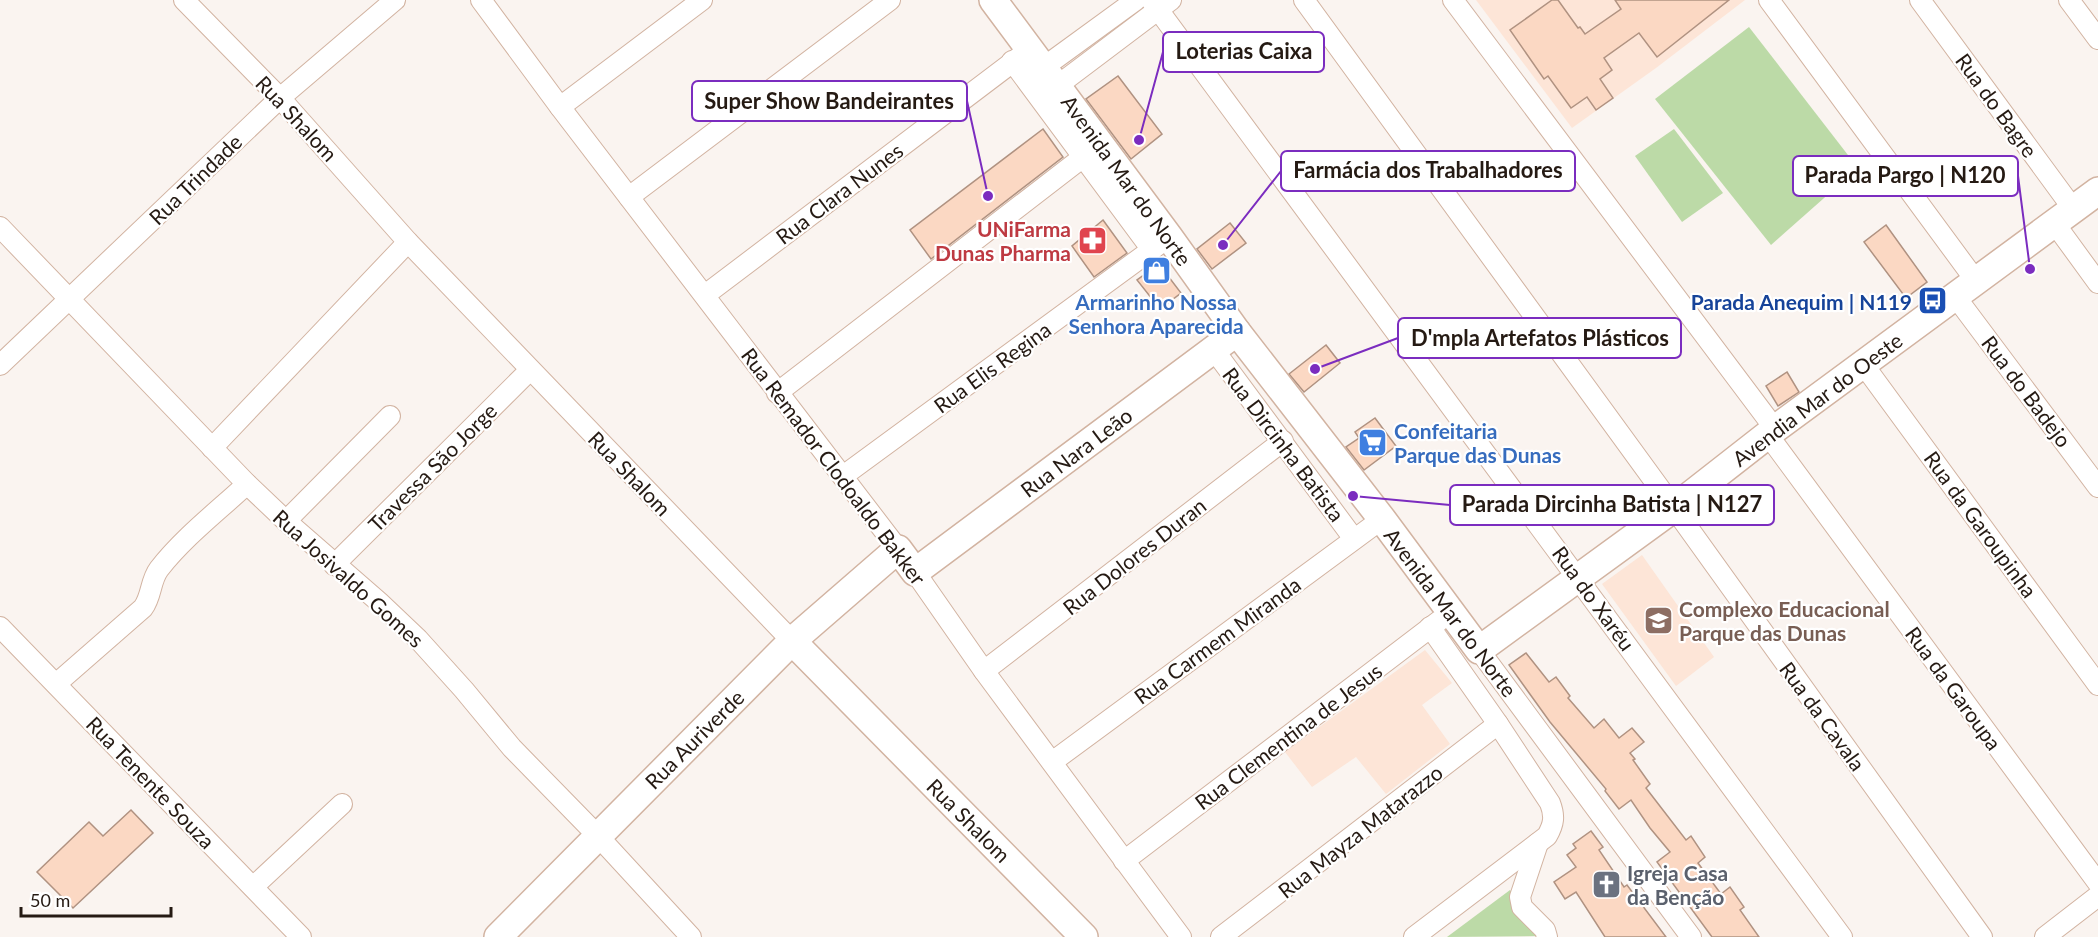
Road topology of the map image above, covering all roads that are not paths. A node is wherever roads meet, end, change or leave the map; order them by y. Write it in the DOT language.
graph roads {
  1 [pos="184,0"];
  2 [pos="395,0"];
  3 [pos="702,0"];
  4 [pos="890,0"];
  5 [pos="993,0"];
  6 [pos="1136,0"];
  7 [pos="1304,0"];
  8 [pos="1453,0"];
  9 [pos="1769,0"];
  10 [pos="1920,0"];
  11 [pos="2069,0"];
  12 [pos="485,1"];
  13 [pos="1160,3"];
  14 [pos="2098,39"];
  15 [pos="1036,66"];
  16 [pos="280,98"];
  17 [pos="560,107"];
  18 [pos="1092,150"];
  19 [pos="2098,191"];
  20 [pos="629,197"];
  21 [pos="2064,217"];
  22 [pos="0,227"];
  23 [pos="408,242"];
  24 [pos="1161,243"];
  25 [pos="2098,283"];
  26 [pos="1966,288"];
  27 [pos="705,295"];
  28 [pos="69,299"];
  29 [pos="1238,332"];
  30 [pos="1214,350"];
  31 [pos="1863,364"];
  32 [pos="0,365"];
  33 [pos="530,370"];
  34 [pos="777,393"];
  35 [pos="390,416"];
  36 [pos="1771,432"];
  37 [pos="1283,441"];
  38 [pos="212,448"];
  39 [pos="843,476"];
  40 [pos="247,484"];
  41 [pos="2098,487"];
  42 [pos="1674,508"];
  43 [pos="1382,519"];
  44 [pos="286,521"];
  45 [pos="1354,539"];
  46 [pos="898,549"];
  47 [pos="334,565"];
  48 [pos="915,572"];
  49 [pos="1578,577"];
  50 [pos="1441,620"];
  51 [pos="0,627"];
  52 [pos="792,641"];
  53 [pos="1479,650"];
  54 [pos="984,671"];
  55 [pos="56,684"];
  56 [pos="2098,685"];
  57 [pos="1498,724"];
  58 [pos="1052,762"];
  59 [pos="342,804"];
  60 [pos="597,835"];
  61 [pos="1543,839"];
  62 [pos="1124,861"];
  63 [pos="2098,883"];
  64 [pos="253,887"];
  65 [pos="2098,896"];
  66 [pos="301,937"];
  67 [pos="498,937"];
  68 [pos="691,937"];
  69 [pos="1084,937"];
  70 [pos="1181,937"];
  71 [pos="1221,937"];
  72 [pos="1414,937"];
  73 [pos="1547,937"];
  74 [pos="1691,937"];
  75 [pos="1842,937"];
  76 [pos="1983,937"];
  77 [pos="2045,937"];
  1 -- 16 [label="street, Rua Shalom"];
  2 -- 16 [label="street, Rua Trindade"];
  3 -- 17 [label="street"];
  4 -- 20 [label="street"];
  5 -- 15 [label="street, Avenida Mar do Norte"];
  6 -- 15 [label="street"];
  7 -- 42 [label="street, Rua da Cavala"];
  8 -- 36 [label="street, Rua da Garoupa"];
  9 -- 26 [label="street, Rua do Badejo"];
  10 -- 21 [label="street, Rua do Bagre"];
  11 -- 14 [label="street"];
  12 -- 17 [label="street, Rua Remador Clodoaldo Bakker"];
  13 -- 15 [label="street"];
  13 -- 49 [label="street, Rua do Xaréu"];
  15 -- 18 [label="street, Avenida Mar do Norte"];
  15 -- 18 [label="street"];
  15 -- 27 [label="street, Rua Clara Nunes"];
  16 -- 23 [label="street, Rua Shalom"];
  16 -- 28 [label="street, Rua Trindade"];
  17 -- 20 [label="street, Rua Remador Clodoaldo Bakker"];
  18 -- 24 [label="street, Avenida Mar do Norte"];
  18 -- 34 [label="street"];
  19 -- 21 [label="street, Avendia Mar do Oeste"];
  20 -- 27 [label="street, Rua Remador Clodoaldo Bakker"];
  21 -- 25 [label="street, Rua do Bagre"];
  21 -- 26 [label="street, Avendia Mar do Oeste"];
  22 -- 28 [label="street, Rua Josivaldo Gomes"];
  23 -- 33 [label="street, Rua Shalom"];
  23 -- 38 [label="street"];
  24 -- 29 [label="street, Avenida Mar do Norte"];
  24 -- 39 [label="street, Rua Elis Regina"];
  26 -- 31 [label="street, Avendia Mar do Oeste"];
  26 -- 41 [label="street, Rua do Badejo"];
  27 -- 34 [label="street, Rua Remador Clodoaldo Bakker"];
  28 -- 32 [label="street, Rua Trindade"];
  28 -- 38 [label="street, Rua Josivaldo Gomes"];
  29 -- 30 [label="street, Rua Nara Leão"];
  29 -- 43 [label="street, Avenida Mar do Norte"];
  30 -- 37 [label="street, Rua Dircinha Batista"];
  30 -- 48 [label="street, Rua Nara Leão"];
  31 -- 36 [label="street, Avendia Mar do Oeste"];
  31 -- 56 [label="street, Rua da Garoupinha"];
  33 -- 47 [label="street, Travessa São Jorge"];
  33 -- 52 [label="street, Rua Shalom"];
  34 -- 39 [label="street, Rua Remador Clodoaldo Bakker"];
  35 -- 44 [label="street"];
  36 -- 42 [label="street, Avendia Mar do Oeste"];
  36 -- 63 [label="street, Rua da Garoupa"];
  37 -- 45 [label="street, Rua Dircinha Batista"];
  37 -- 54 [label="street, Rua Dolores Duran"];
  38 -- 40 [label="street, Rua Josivaldo Gomes"];
  39 -- 46 [label="street, Rua Remador Clodoaldo Bakker"];
  40 -- 44 [label="street, Rua Josivaldo Gomes"];
  40 -- 55 [label="street"];
  42 -- 49 [label="street, Avendia Mar do Oeste"];
  42 -- 76 [label="street, Rua da Cavala"];
  43 -- 45 [label="street, Rua Carmem Miranda"];
  43 -- 50 [label="street, Avenida Mar do Norte"];
  44 -- 47 [label="street, Rua Josivaldo Gomes"];
  45 -- 58 [label="street, Rua Carmem Miranda"];
  46 -- 48 [label="street, Rua Remador Clodoaldo Bakker"];
  46 -- 52 [label="street, Rua Auriverde"];
  47 -- 60 [label="street, Rua Josivaldo Gomes"];
  48 -- 54 [label="street, Rua Remador Clodoaldo Bakker"];
  49 -- 53 [label="street, Avendia Mar do Oeste"];
  49 -- 75 [label="street, Rua do Xaréu"];
  50 -- 53 [label="street, Avenida Mar do Norte"];
  50 -- 57 [label="street"];
  50 -- 62 [label="street, Rua Clementina de Jesus"];
  51 -- 55 [label="street, Rua Tenente Souza"];
  52 -- 60 [label="street, Rua Auriverde"];
  52 -- 69 [label="street, Rua Shalom"];
  53 -- 74 [label="street, Avenida Mar do Norte"];
  54 -- 58 [label="street, Rua Remador Clodoaldo Bakker"];
  55 -- 64 [label="street, Rua Tenente Souza"];
  57 -- 61 [label="street"];
  57 -- 71 [label="street, Rua Mayza Matarazzo"];
  58 -- 62 [label="street, Rua Remador Clodoaldo Bakker"];
  59 -- 64 [label="street"];
  60 -- 67 [label="street, Rua Auriverde"];
  60 -- 68 [label="street, Rua Josivaldo Gomes"];
  61 -- 72 [label="street"];
  61 -- 73 [label="street"];
  62 -- 70 [label="street, Rua Remador Clodoaldo Bakker"];
  64 -- 66 [label="street, Rua Tenente Souza"];
  65 -- 77 [label="street"];
}
